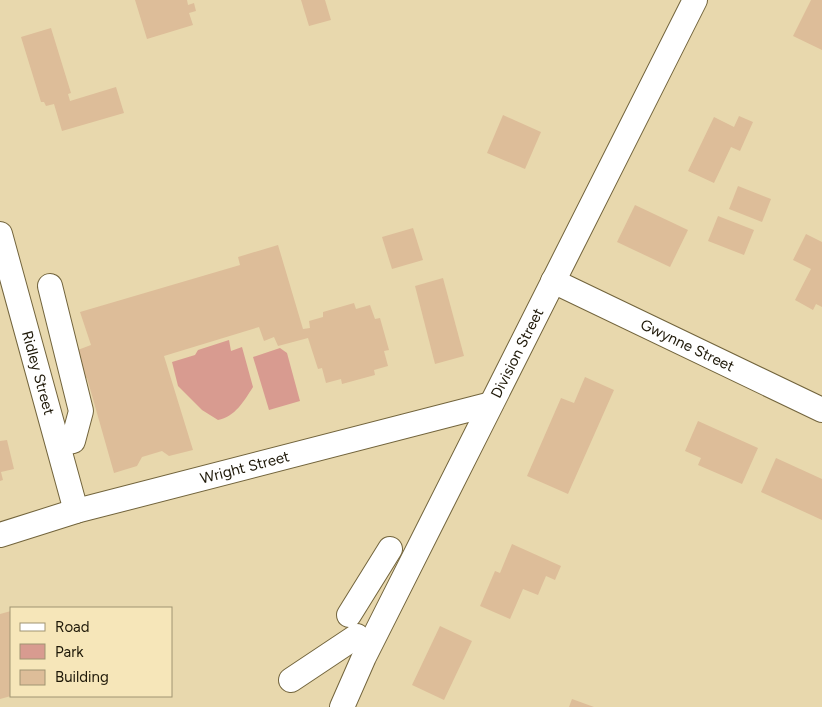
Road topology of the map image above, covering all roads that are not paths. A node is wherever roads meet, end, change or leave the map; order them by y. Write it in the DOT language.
graph roads {
  1 [pos="695,0"];
  2 [pos="0,234"];
  3 [pos="553,281"];
  4 [pos="50,286"];
  5 [pos="491,404"];
  6 [pos="822,410"];
  7 [pos="59,444"];
  8 [pos="76,512"];
  9 [pos="0,535"];
  10 [pos="390,549"];
  11 [pos="291,680"];
  12 [pos="342,707"];
  1 -- 3 [label="street, Division Street"];
  2 -- 7 [label="street, Ridley Street"];
  3 -- 5 [label="street, Division Street"];
  3 -- 6 [label="street, Gwynne Street"];
  4 -- 7 [label="street"];
  5 -- 8 [label="street, Wright Street"];
  5 -- 12 [label="street, Division Street"];
  7 -- 8 [label="street, Ridley Street"];
  8 -- 9 [label="street, Wright Street"];
  10 -- 11 [label="street"];
}
